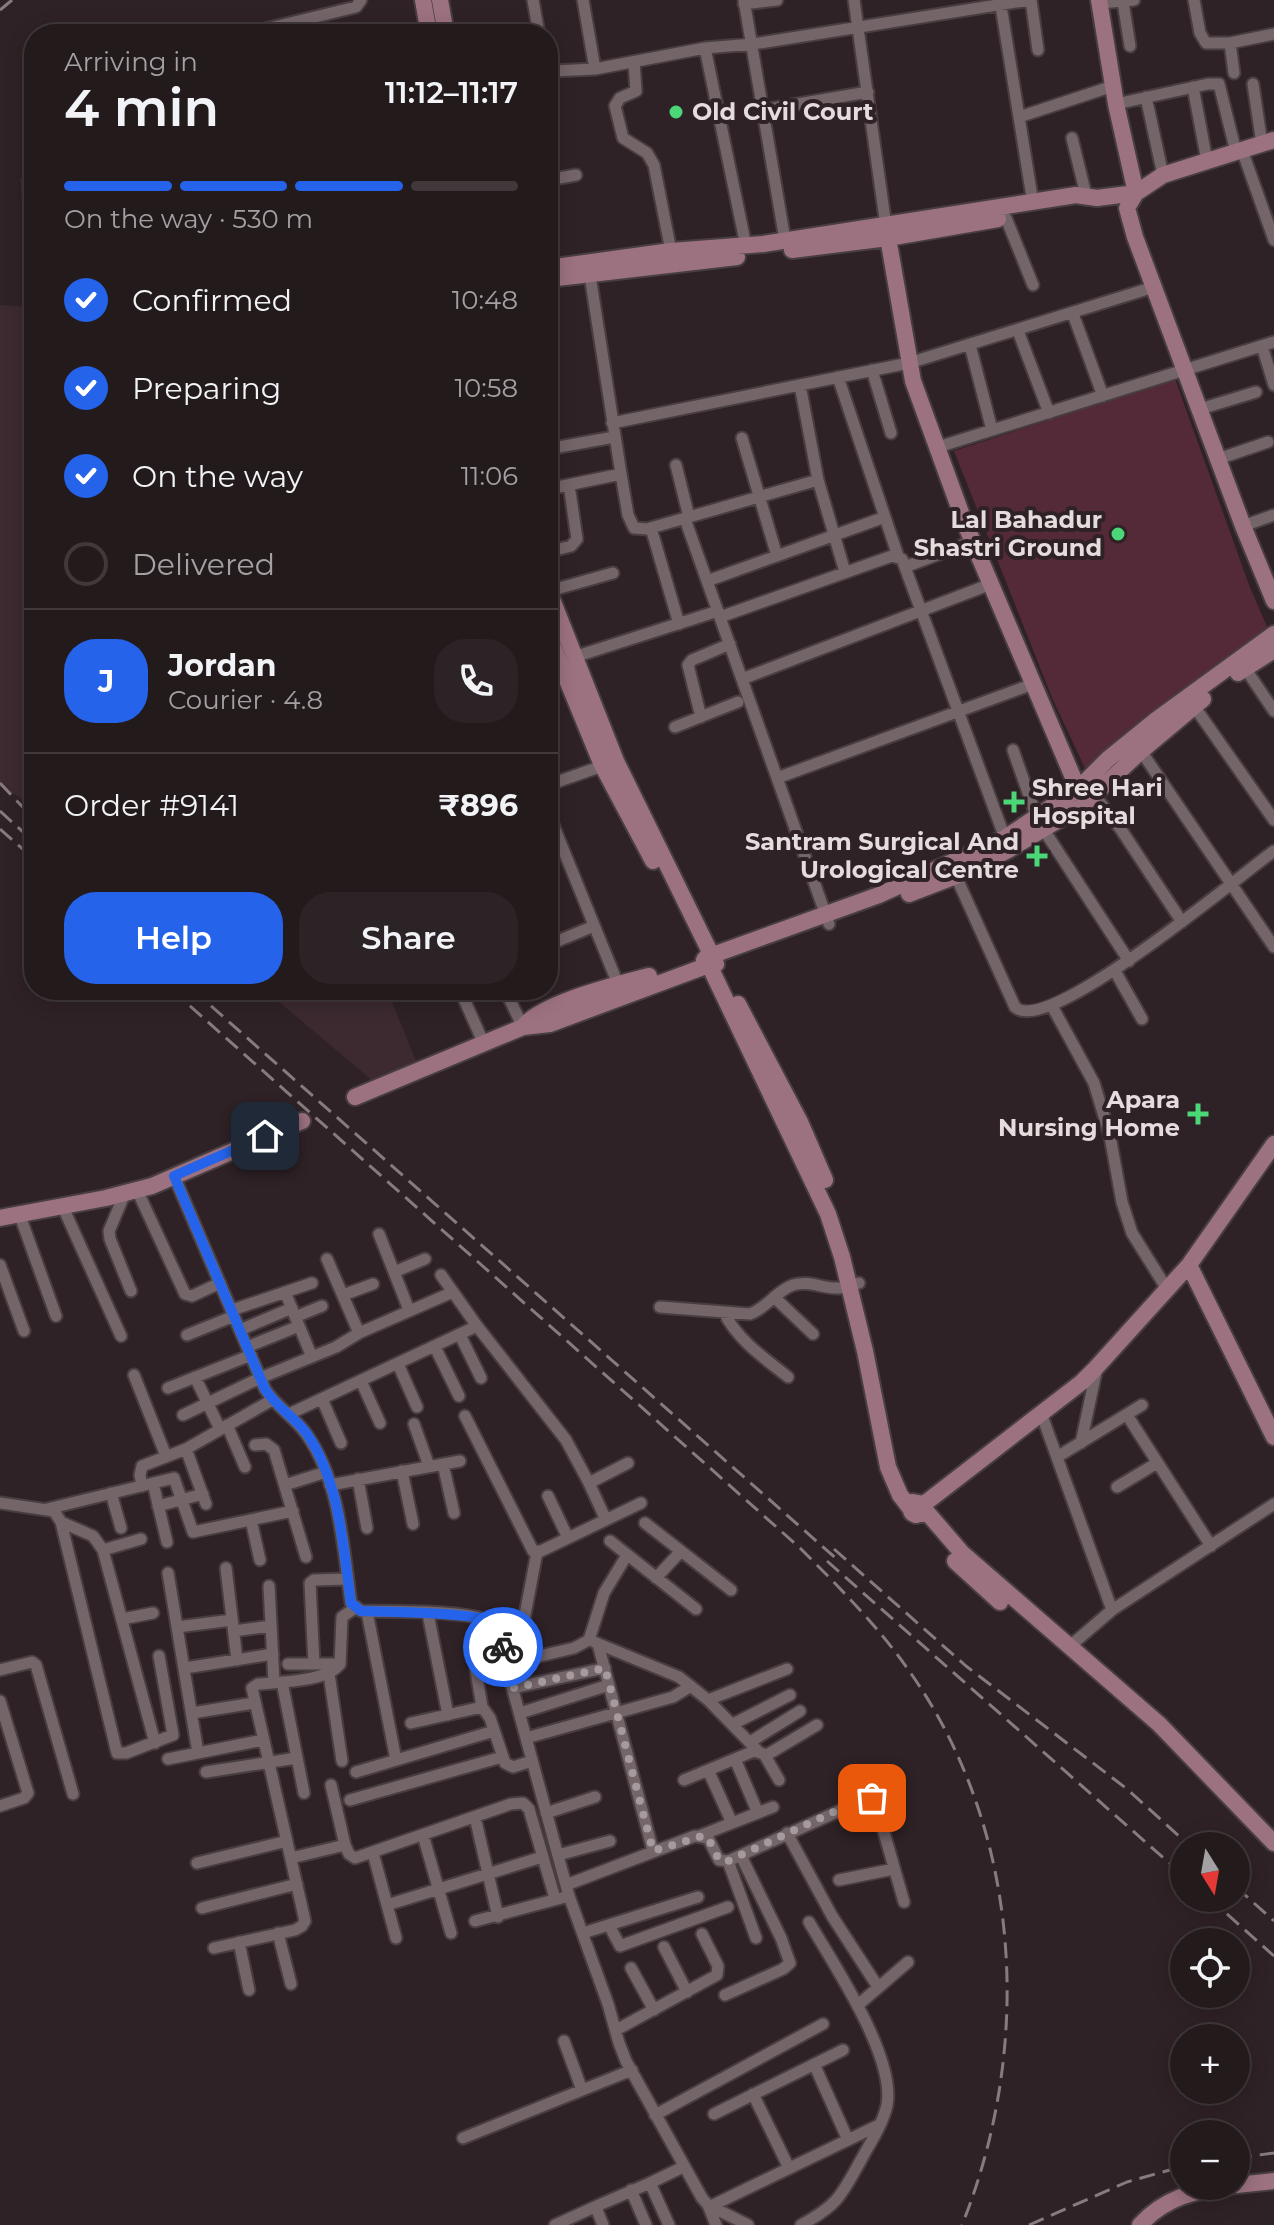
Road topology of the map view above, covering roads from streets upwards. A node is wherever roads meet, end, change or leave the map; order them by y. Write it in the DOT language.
graph roads {
  1 [pos="361,0"];
  2 [pos="423,0"];
  3 [pos="440,0"];
  4 [pos="533,0"];
  5 [pos="583,0"];
  6 [pos="777,0"];
  7 [pos="854,0"];
  8 [pos="1030,0"];
  9 [pos="1194,0"];
  10 [pos="1000,1"];
  11 [pos="1129,1"];
  12 [pos="744,2"];
  13 [pos="1099,2"];
  14 [pos="286,24"];
  15 [pos="427,24"];
  16 [pos="444,24"];
  17 [pos="537,24"];
  18 [pos="857,26"];
  19 [pos="1274,34"];
  20 [pos="1230,43"];
  21 [pos="753,44"];
  22 [pos="1130,46"];
  23 [pos="705,48"];
  24 [pos="1038,50"];
  25 [pos="634,62"];
  26 [pos="595,69"];
  27 [pos="558,71"];
  28 [pos="1234,73"];
  29 [pos="1253,84"];
  30 [pos="1113,86"];
  31 [pos="1193,87"];
  32 [pos="868,92"];
  33 [pos="1146,97"];
  34 [pos="1116,104"];
  35 [pos="762,110"];
  36 [pos="1019,117"];
  37 [pos="1072,138"];
  38 [pos="1268,142"];
  39 [pos="1239,151"];
  40 [pos="1207,161"];
  41 [pos="576,175"];
  42 [pos="1163,175"];
  43 [pos="558,178"];
  44 [pos="1136,193"];
  45 [pos="1090,199"];
  46 [pos="1033,203"];
  47 [pos="1006,218"];
  48 [pos="887,232"];
  49 [pos="785,240"];
  50 [pos="1274,240"];
  51 [pos="746,246"];
  52 [pos="671,251"];
  53 [pos="558,268"];
  54 [pos="589,268"];
  55 [pos="558,276"];
  56 [pos="1033,285"];
  57 [pos="1154,287"];
  58 [pos="1073,314"];
  59 [pos="1018,331"];
  60 [pos="1268,344"];
  61 [pos="970,345"];
  62 [pos="909,363"];
  63 [pos="872,370"];
  64 [pos="1186,370"];
  65 [pos="838,377"];
  66 [pos="800,385"];
  67 [pos="1274,385"];
  68 [pos="1256,392"];
  69 [pos="1103,396"];
  70 [pos="1200,409"];
  71 [pos="1049,413"];
  72 [pos="612,423"];
  73 [pos="992,430"];
  74 [pos="891,433"];
  75 [pos="614,437"];
  76 [pos="742,438"];
  77 [pos="1268,442"];
  78 [pos="558,447"];
  79 [pos="938,447"];
  80 [pos="1218,459"];
  81 [pos="676,465"];
  82 [pos="621,474"];
  83 [pos="818,480"];
  84 [pos="569,485"];
  85 [pos="558,487"];
  86 [pos="759,495"];
  87 [pos="1274,515"];
  88 [pos="885,517"];
  89 [pos="687,518"];
  90 [pos="1243,526"];
  91 [pos="651,528"];
  92 [pos="835,535"];
  93 [pos="973,541"];
  94 [pos="558,549"];
  95 [pos="777,556"];
  96 [pos="898,556"];
  97 [pos="905,567"];
  98 [pos="845,572"];
  99 [pos="613,573"];
  100 [pos="1269,574"];
  101 [pos="707,581"];
  102 [pos="991,584"];
  103 [pos="558,587"];
  104 [pos="1274,601"];
  105 [pos="921,611"];
  106 [pos="719,614"];
  107 [pos="558,616"];
  108 [pos="679,624"];
  109 [pos="1274,634"];
  110 [pos="730,644"];
  111 [pos="1274,650"];
  112 [pos="558,655"];
  113 [pos="574,657"];
  114 [pos="1245,668"];
  115 [pos="742,679"];
  116 [pos="1033,684"];
  117 [pos="738,702"];
  118 [pos="1194,706"];
  119 [pos="1274,711"];
  120 [pos="958,712"];
  121 [pos="701,717"];
  122 [pos="675,727"];
  123 [pos="1013,750"];
  124 [pos="1141,751"];
  125 [pos="609,763"];
  126 [pos="777,778"];
  127 [pos="558,781"];
  128 [pos="1086,789"];
  129 [pos="1274,820"];
  130 [pos="1040,824"];
  131 [pos="558,837"];
  132 [pos="1005,838"];
  133 [pos="1274,851"];
  134 [pos="953,870"];
  135 [pos="1231,882"];
  136 [pos="827,919"];
  137 [pos="1182,922"];
  138 [pos="594,926"];
  139 [pos="558,941"];
  140 [pos="1274,947"];
  141 [pos="710,961"];
  142 [pos="1129,961"];
  143 [pos="1115,971"];
  144 [pos="620,990"];
  145 [pos="464,1000"];
  146 [pos="510,1000"];
  147 [pos="1052,1006"];
  148 [pos="1142,1019"];
  149 [pos="523,1027"];
  150 [pos="484,1044"];
  151 [pos="355,1097"];
  152 [pos="302,1121"];
  153 [pos="1274,1144"];
  154 [pos="174,1176"];
  155 [pos="131,1192"];
  156 [pos="62,1205"];
  157 [pos="19,1213"];
  158 [pos="0,1218"];
  159 [pos="379,1234"];
  160 [pos="327,1259"];
  161 [pos="425,1259"];
  162 [pos="0,1265"];
  163 [pos="1189,1265"];
  164 [pos="394,1272"];
  165 [pos="441,1275"];
  166 [pos="220,1283"];
  167 [pos="312,1283"];
  168 [pos="373,1284"];
  169 [pos="854,1284"];
  170 [pos="1167,1289"];
  171 [pos="131,1291"];
  172 [pos="285,1292"];
  173 [pos="453,1292"];
  174 [pos="343,1295"];
  175 [pos="774,1297"];
  176 [pos="322,1306"];
  177 [pos="660,1307"];
  178 [pos="409,1310"];
  179 [pos="233,1313"];
  180 [pos="724,1313"];
  181 [pos="56,1316"];
  182 [pos="295,1317"];
  183 [pos="477,1326"];
  184 [pos="240,1330"];
  185 [pos="24,1331"];
  186 [pos="359,1333"];
  187 [pos="813,1334"];
  188 [pos="187,1335"];
  189 [pos="460,1335"];
  190 [pos="121,1336"];
  191 [pos="435,1347"];
  192 [pos="249,1351"];
  193 [pos="312,1357"];
  194 [pos="398,1364"];
  195 [pos="1097,1367"];
  196 [pos="134,1375"];
  197 [pos="195,1377"];
  198 [pos="788,1377"];
  199 [pos="260,1378"];
  200 [pos="481,1378"];
  201 [pos="361,1381"];
  202 [pos="168,1388"];
  203 [pos="459,1396"];
  204 [pos="322,1399"];
  205 [pos="272,1400"];
  206 [pos="208,1403"];
  207 [pos="1142,1405"];
  208 [pos="417,1407"];
  209 [pos="1041,1413"];
  210 [pos="289,1414"];
  211 [pos="183,1415"];
  212 [pos="1127,1415"];
  213 [pos="465,1416"];
  214 [pos="380,1423"];
  215 [pos="414,1424"];
  216 [pos="224,1427"];
  217 [pos="1274,1437"];
  218 [pos="341,1443"];
  219 [pos="1081,1443"];
  220 [pos="255,1445"];
  221 [pos="186,1449"];
  222 [pos="166,1456"];
  223 [pos="1057,1457"];
  224 [pos="460,1461"];
  225 [pos="628,1463"];
  226 [pos="1157,1463"];
  227 [pos="443,1464"];
  228 [pos="429,1466"];
  229 [pos="245,1467"];
  230 [pos="402,1471"];
  231 [pos="326,1472"];
  232 [pos="358,1479"];
  233 [pos="589,1483"];
  234 [pos="147,1484"];
  235 [pos="285,1485"];
  236 [pos="330,1485"];
  237 [pos="1117,1487"];
  238 [pos="111,1493"];
  239 [pos="548,1496"];
  240 [pos="182,1499"];
  241 [pos="0,1503"];
  242 [pos="641,1503"];
  243 [pos="1274,1504"];
  244 [pos="158,1506"];
  245 [pos="918,1508"];
  246 [pos="47,1509"];
  247 [pos="293,1511"];
  248 [pos="454,1513"];
  249 [pos="251,1520"];
  250 [pos="606,1520"];
  251 [pos="61,1522"];
  252 [pos="645,1523"];
  253 [pos="413,1524"];
  254 [pos="121,1528"];
  255 [pos="367,1528"];
  256 [pos="568,1538"];
  257 [pos="141,1539"];
  258 [pos="610,1541"];
  259 [pos="167,1542"];
  260 [pos="1211,1546"];
  261 [pos="103,1550"];
  262 [pos="681,1551"];
  263 [pos="537,1552"];
  264 [pos="627,1555"];
  265 [pos="306,1557"];
  266 [pos="260,1560"];
  267 [pos="226,1568"];
  268 [pos="168,1573"];
  269 [pos="656,1578"];
  270 [pos="347,1579"];
  271 [pos="269,1586"];
  272 [pos="731,1590"];
  273 [pos="696,1609"];
  274 [pos="361,1610"];
  275 [pos="1112,1610"];
  276 [pos="153,1613"];
  277 [pos="428,1614"];
  278 [pos="122,1619"];
  279 [pos="489,1620"];
  280 [pos="233,1625"];
  281 [pos="271,1626"];
  282 [pos="177,1627"];
  283 [pos="594,1642"];
  284 [pos="1064,1643"];
  285 [pos="273,1654"];
  286 [pos="159,1656"];
  287 [pos="237,1660"];
  288 [pos="288,1664"];
  289 [pos="314,1664"];
  290 [pos="340,1664"];
  291 [pos="507,1664"];
  292 [pos="185,1668"];
  293 [pos="605,1668"];
  294 [pos="787,1669"];
  295 [pos="0,1670"];
  296 [pos="329,1674"];
  297 [pos="278,1682"];
  298 [pos="609,1685"];
  299 [pos="691,1686"];
  300 [pos="513,1688"];
  301 [pos="790,1695"];
  302 [pos="708,1700"];
  303 [pos="0,1701"];
  304 [pos="254,1703"];
  305 [pos="482,1707"];
  306 [pos="800,1711"];
  307 [pos="192,1713"];
  308 [pos="520,1713"];
  309 [pos="616,1713"];
  310 [pos="448,1715"];
  311 [pos="411,1723"];
  312 [pos="733,1724"];
  313 [pos="817,1725"];
  314 [pos="494,1731"];
  315 [pos="526,1738"];
  316 [pos="263,1740"];
  317 [pos="750,1742"];
  318 [pos="155,1743"];
  319 [pos="198,1753"];
  320 [pos="762,1754"];
  321 [pos="502,1757"];
  322 [pos="297,1758"];
  323 [pos="168,1759"];
  324 [pos="735,1759"];
  325 [pos="396,1760"];
  326 [pos="342,1761"];
  327 [pos="532,1761"];
  328 [pos="268,1762"];
  329 [pos="708,1770"];
  330 [pos="206,1772"];
  331 [pos="356,1772"];
  332 [pos="684,1780"];
  333 [pos="779,1780"];
  334 [pos="331,1785"];
  335 [pos="304,1793"];
  336 [pos="73,1794"];
  337 [pos="595,1797"];
  338 [pos="350,1800"];
  339 [pos="0,1806"];
  340 [pos="773,1807"];
  341 [pos="546,1813"];
  342 [pos="758,1813"];
  343 [pos="475,1817"];
  344 [pos="732,1823"];
  345 [pos="787,1833"];
  346 [pos="423,1835"];
  347 [pos="699,1836"];
  348 [pos="287,1841"];
  349 [pos="610,1841"];
  350 [pos="1274,1843"];
  351 [pos="345,1845"];
  352 [pos="653,1851"];
  353 [pos="373,1853"];
  354 [pos="558,1855"];
  355 [pos="741,1856"];
  356 [pos="542,1857"];
  357 [pos="291,1858"];
  358 [pos="728,1861"];
  359 [pos="197,1863"];
  360 [pos="894,1869"];
  361 [pos="488,1875"];
  362 [pos="839,1880"];
  363 [pos="297,1884"];
  364 [pos="439,1890"];
  365 [pos="568,1890"];
  366 [pos="554,1895"];
  367 [pos="698,1897"];
  368 [pos="904,1902"];
  369 [pos="387,1905"];
  370 [pos="728,1907"];
  371 [pos="202,1908"];
  372 [pos="498,1917"];
  373 [pos="475,1921"];
  374 [pos="809,1922"];
  375 [pos="609,1925"];
  376 [pos="278,1933"];
  377 [pos="451,1933"];
  378 [pos="583,1933"];
  379 [pos="702,1934"];
  380 [pos="396,1938"];
  381 [pos="756,1938"];
  382 [pos="239,1942"];
  383 [pos="664,1947"];
  384 [pos="214,1948"];
  385 [pos="908,1962"];
  386 [pos="631,1968"];
  387 [pos="291,1984"];
  388 [pos="878,1987"];
  389 [pos="249,1990"];
  390 [pos="687,1992"];
  391 [pos="725,1995"];
  392 [pos="858,2005"];
  393 [pos="654,2010"];
  394 [pos="823,2024"];
  395 [pos="616,2030"];
  396 [pos="564,2041"];
  397 [pos="843,2050"];
  398 [pos="814,2064"];
  399 [pos="632,2070"];
  400 [pos="582,2090"];
  401 [pos="753,2094"];
  402 [pos="714,2114"];
  403 [pos="655,2115"];
  404 [pos="879,2125"];
  405 [pos="463,2138"];
  406 [pos="848,2140"];
  407 [pos="683,2167"];
  408 [pos="789,2168"];
  409 [pos="1274,2181"];
  410 [pos="650,2183"];
  411 [pos="1250,2184"];
  412 [pos="631,2190"];
  413 [pos="1171,2200"];
  414 [pos="599,2205"];
  415 [pos="710,2205"];
  416 [pos="555,2225"];
  417 [pos="603,2225"];
  418 [pos="646,2225"];
  419 [pos="669,2225"];
  420 [pos="716,2225"];
  421 [pos="748,2225"];
  422 [pos="801,2225"];
  423 [pos="1140,2225"];
  1 -- 14 [label="street"];
  2 -- 15 [label="street"];
  3 -- 16 [label="street"];
  4 -- 17 [label="street"];
  5 -- 26 [label="street"];
  6 -- 12 [label="street"];
  7 -- 18 [label="street"];
  8 -- 10 [label="street"];
  8 -- 24 [label="street"];
  9 -- 20 [label="street"];
  10 -- 18 [label="street"];
  10 -- 36 [label="street"];
  11 -- 13 [label="street"];
  11 -- 22 [label="street"];
  12 -- 21 [label="street"];
  13 -- 30 [label="street"];
  18 -- 21 [label="street"];
  18 -- 32 [label="street"];
  19 -- 20 [label="street"];
  20 -- 28 [label="street"];
  21 -- 23 [label="street"];
  21 -- 35 [label="street"];
  23 -- 25 [label="street"];
  23 -- 51 [label="street"];
  25 -- 26 [label="street"];
  25 -- 52 [label="street"];
  26 -- 27 [label="street"];
  29 -- 38 [label="street"];
  30 -- 34 [label="street"];
  30 -- 36 [label="street"];
  31 -- 33 [label="street"];
  31 -- 39 [label="street"];
  31 -- 40 [label="street"];
  32 -- 35 [label="street"];
  32 -- 48 [label="street"];
  33 -- 34 [label="street"];
  33 -- 42 [label="street"];
  34 -- 44 [label="street"];
  35 -- 49 [label="street"];
  36 -- 46 [label="street"];
  37 -- 45 [label="street"];
  38 -- 39 [label="street"];
  39 -- 40 [label="street"];
  39 -- 50 [label="street"];
  40 -- 42 [label="street"];
  41 -- 43 [label="street"];
  42 -- 44 [label="street"];
  44 -- 45 [label="street"];
  44 -- 57 [label="street"];
  45 -- 46 [label="street"];
  45 -- 47 [label="street"];
  46 -- 48 [label="street"];
  47 -- 48 [label="street"];
  47 -- 56 [label="street"];
  48 -- 49 [label="street"];
  48 -- 54 [label="street"];
  48 -- 62 [label="street"];
  49 -- 51 [label="street"];
  51 -- 52 [label="street"];
  52 -- 54 [label="street"];
  53 -- 54 [label="street"];
  54 -- 55 [label="street"];
  54 -- 72 [label="street"];
  57 -- 58 [label="street"];
  57 -- 64 [label="street"];
  58 -- 59 [label="street"];
  58 -- 69 [label="street"];
  59 -- 61 [label="street"];
  59 -- 71 [label="street"];
  60 -- 64 [label="street"];
  60 -- 67 [label="street"];
  61 -- 62 [label="street"];
  61 -- 73 [label="street"];
  62 -- 63 [label="street"];
  62 -- 79 [label="street"];
  63 -- 65 [label="street"];
  63 -- 74 [label="street"];
  64 -- 69 [label="street"];
  64 -- 70 [label="street"];
  65 -- 66 [label="street"];
  65 -- 88 [label="street"];
  66 -- 72 [label="street"];
  66 -- 83 [label="street"];
  68 -- 70 [label="street"];
  69 -- 71 [label="street"];
  70 -- 80 [label="street"];
  71 -- 73 [label="street"];
  72 -- 75 [label="street"];
  73 -- 79 [label="street"];
  75 -- 78 [label="street"];
  75 -- 82 [label="street"];
  76 -- 86 [label="street"];
  77 -- 80 [label="street"];
  79 -- 93 [label="street"];
  80 -- 90 [label="street"];
  81 -- 89 [label="street"];
  82 -- 84 [label="street"];
  82 -- 91 [label="street"];
  83 -- 86 [label="street"];
  83 -- 92 [label="street"];
  84 -- 85 [label="street"];
  84 -- 94 [label="street"];
  86 -- 89 [label="street"];
  86 -- 95 [label="street"];
  87 -- 90 [label="street"];
  88 -- 92 [label="street"];
  88 -- 96 [label="street"];
  89 -- 91 [label="street"];
  89 -- 101 [label="street"];
  90 -- 100 [label="street"];
  91 -- 108 [label="street"];
  92 -- 95 [label="street"];
  92 -- 98 [label="street"];
  93 -- 97 [label="street"];
  93 -- 102 [label="street"];
  95 -- 101 [label="street"];
  96 -- 97 [label="street"];
  96 -- 98 [label="street"];
  97 -- 105 [label="street"];
  98 -- 106 [label="street"];
  99 -- 103 [label="street"];
  100 -- 104 [label="street"];
  101 -- 106 [label="street"];
  102 -- 105 [label="street"];
  102 -- 116 [label="street"];
  105 -- 115 [label="street"];
  105 -- 120 [label="street"];
  106 -- 108 [label="street"];
  106 -- 110 [label="street"];
  107 -- 113 [label="street"];
  108 -- 113 [label="street"];
  109 -- 128 [label="street"];
  110 -- 115 [label="street"];
  110 -- 121 [label="street"];
  111 -- 114 [label="street"];
  112 -- 125 [label="street"];
  113 -- 125 [label="street"];
  114 -- 118 [label="street"];
  114 -- 119 [label="street"];
  115 -- 126 [label="street"];
  116 -- 120 [label="street"];
  116 -- 128 [label="street"];
  117 -- 121 [label="street"];
  118 -- 124 [label="street"];
  118 -- 129 [label="street"];
  120 -- 126 [label="street"];
  120 -- 132 [label="street"];
  121 -- 122 [label="street"];
  123 -- 130 [label="street"];
  124 -- 128 [label="street"];
  124 -- 135 [label="street"];
  125 -- 127 [label="street"];
  125 -- 141 [label="street"];
  126 -- 136 [label="street"];
  128 -- 130 [label="street"];
  128 -- 137 [label="street"];
  130 -- 132 [label="street"];
  130 -- 134 [label="street"];
  130 -- 142 [label="street"];
  131 -- 138 [label="street"];
  132 -- 134 [label="street"];
  133 -- 135 [label="street"];
  134 -- 136 [label="street"];
  134 -- 147 [label="street"];
  135 -- 137 [label="street"];
  135 -- 140 [label="street"];
  136 -- 141 [label="street"];
  137 -- 142 [label="street"];
  138 -- 139 [label="street"];
  138 -- 144 [label="street"];
  141 -- 144 [label="street"];
  141 -- 169 [label="street"];
  142 -- 143 [label="street"];
  143 -- 147 [label="street"];
  143 -- 148 [label="street"];
  144 -- 149 [label="street"];
  145 -- 150 [label="street"];
  146 -- 149 [label="street"];
  147 -- 170 [label="street"];
  149 -- 150 [label="street"];
  150 -- 151 [label="street"];
  152 -- 154 [label="street"];
  153 -- 163 [label="street"];
  154 -- 155 [label="street"];
  154 -- 166 [label="street"];
  155 -- 156 [label="street"];
  155 -- 166 [label="street"];
  155 -- 171 [label="street"];
  156 -- 157 [label="street"];
  156 -- 190 [label="street"];
  157 -- 158 [label="street"];
  157 -- 181 [label="street"];
  159 -- 164 [label="street"];
  160 -- 174 [label="street"];
  161 -- 164 [label="street"];
  162 -- 185 [label="street"];
  163 -- 170 [label="street"];
  163 -- 217 [label="street"];
  164 -- 178 [label="street"];
  165 -- 173 [label="street"];
  166 -- 179 [label="street"];
  167 -- 172 [label="street"];
  168 -- 174 [label="street"];
  169 -- 175 [label="street"];
  169 -- 245 [label="street"];
  170 -- 195 [label="street"];
  172 -- 179 [label="street"];
  172 -- 182 [label="street"];
  173 -- 178 [label="street"];
  173 -- 183 [label="street"];
  174 -- 186 [label="street"];
  175 -- 180 [label="street"];
  175 -- 187 [label="street"];
  176 -- 182 [label="street"];
  177 -- 180 [label="street"];
  178 -- 186 [label="street"];
  179 -- 184 [label="street"];
  179 -- 188 [label="street"];
  180 -- 198 [label="street"];
  182 -- 184 [label="street"];
  182 -- 192 [label="street"];
  182 -- 193 [label="street"];
  183 -- 189 [label="street"];
  183 -- 233 [label="street"];
  184 -- 192 [label="street"];
  186 -- 193 [label="street"];
  189 -- 191 [label="street"];
  189 -- 200 [label="street"];
  191 -- 194 [label="street"];
  191 -- 203 [label="street"];
  192 -- 197 [label="street"];
  192 -- 199 [label="street"];
  193 -- 199 [label="street"];
  194 -- 201 [label="street"];
  194 -- 208 [label="street"];
  195 -- 209 [label="street"];
  195 -- 219 [label="street"];
  196 -- 222 [label="street"];
  197 -- 202 [label="street"];
  197 -- 206 [label="street"];
  199 -- 205 [label="street"];
  199 -- 206 [label="street"];
  201 -- 204 [label="street"];
  201 -- 214 [label="street"];
  204 -- 210 [label="street"];
  204 -- 218 [label="street"];
  205 -- 210 [label="street"];
  205 -- 216 [label="street"];
  206 -- 211 [label="street"];
  206 -- 216 [label="street"];
  207 -- 212 [label="street"];
  209 -- 223 [label="street"];
  209 -- 245 [label="street"];
  210 -- 231 [label="street"];
  212 -- 219 [label="street"];
  212 -- 226 [label="street"];
  213 -- 263 [label="street"];
  215 -- 228 [label="street"];
  216 -- 221 [label="street"];
  216 -- 229 [label="street"];
  219 -- 223 [label="street"];
  220 -- 235 [label="street"];
  221 -- 222 [label="street"];
  221 -- 240 [label="street"];
  222 -- 234 [label="street"];
  223 -- 275 [label="street"];
  224 -- 227 [label="street"];
  225 -- 233 [label="street"];
  226 -- 237 [label="street"];
  226 -- 260 [label="street"];
  227 -- 228 [label="street"];
  227 -- 248 [label="street"];
  228 -- 230 [label="street"];
  230 -- 232 [label="street"];
  230 -- 253 [label="street"];
  231 -- 235 [label="street"];
  231 -- 236 [label="street"];
  232 -- 236 [label="street"];
  232 -- 255 [label="street"];
  233 -- 250 [label="street"];
  234 -- 238 [label="street"];
  234 -- 240 [label="street"];
  234 -- 244 [label="street"];
  235 -- 247 [label="street"];
  236 -- 270 [label="street"];
  238 -- 246 [label="street"];
  238 -- 254 [label="street"];
  239 -- 256 [label="street"];
  240 -- 244 [label="street"];
  240 -- 249 [label="street"];
  241 -- 246 [label="street"];
  242 -- 250 [label="street"];
  243 -- 260 [label="street"];
  244 -- 259 [label="street"];
  245 -- 284 [label="street"];
  246 -- 251 [label="street"];
  247 -- 249 [label="street"];
  247 -- 265 [label="street"];
  249 -- 266 [label="street"];
  250 -- 256 [label="street"];
  251 -- 261 [label="street"];
  251 -- 318 [label="street"];
  252 -- 262 [label="street"];
  256 -- 263 [label="street"];
  257 -- 261 [label="street"];
  258 -- 264 [label="street"];
  260 -- 275 [label="street"];
  261 -- 278 [label="street"];
  262 -- 269 [label="street"];
  262 -- 272 [label="street"];
  263 -- 279 [label="street"];
  264 -- 269 [label="street"];
  264 -- 283 [label="street"];
  267 -- 280 [label="street"];
  268 -- 282 [label="street"];
  269 -- 273 [label="street"];
  270 -- 274 [label="street"];
  270 -- 289 [label="street"];
  271 -- 281 [label="street"];
  274 -- 277 [label="street"];
  274 -- 290 [label="street"];
  274 -- 325 [label="street"];
  275 -- 284 [label="street"];
  276 -- 278 [label="street"];
  277 -- 279 [label="street"];
  277 -- 310 [label="street"];
  278 -- 318 [label="street"];
  279 -- 291 [label="street"];
  280 -- 281 [label="street"];
  280 -- 282 [label="street"];
  280 -- 287 [label="street"];
  281 -- 285 [label="street"];
  282 -- 292 [label="street"];
  283 -- 291 [label="street"];
  283 -- 293 [label="street"];
  283 -- 299 [label="street"];
  284 -- 350 [label="street"];
  285 -- 287 [label="street"];
  285 -- 297 [label="street"];
  286 -- 318 [label="street"];
  287 -- 292 [label="street"];
  288 -- 289 [label="street"];
  289 -- 290 [label="street"];
  290 -- 296 [label="street"];
  291 -- 300 [label="street"];
  291 -- 305 [label="street"];
  292 -- 307 [label="street"];
  293 -- 298 [label="street"];
  293 -- 300 [label="street"];
  294 -- 302 [label="street"];
  295 -- 336 [label="street"];
  296 -- 297 [label="street"];
  296 -- 326 [label="street"];
  297 -- 304 [label="street"];
  297 -- 322 [label="street"];
  298 -- 308 [label="street"];
  298 -- 309 [label="street"];
  299 -- 302 [label="street"];
  299 -- 309 [label="street"];
  300 -- 308 [label="street"];
  301 -- 312 [label="street"];
  302 -- 312 [label="street"];
  303 -- 339 [label="street"];
  304 -- 307 [label="street"];
  304 -- 316 [label="street"];
  305 -- 310 [label="street"];
  305 -- 314 [label="street"];
  306 -- 317 [label="street"];
  307 -- 319 [label="street"];
  308 -- 315 [label="street"];
  309 -- 315 [label="street"];
  309 -- 352 [label="street"];
  310 -- 311 [label="street"];
  312 -- 317 [label="street"];
  313 -- 320 [label="street"];
  314 -- 321 [label="street"];
  314 -- 325 [label="street"];
  315 -- 327 [label="street"];
  316 -- 319 [label="street"];
  316 -- 328 [label="street"];
  317 -- 320 [label="street"];
  319 -- 323 [label="street"];
  320 -- 324 [label="street"];
  320 -- 333 [label="street"];
  321 -- 327 [label="street"];
  321 -- 338 [label="street"];
  322 -- 328 [label="street"];
  322 -- 335 [label="street"];
  324 -- 329 [label="street"];
  324 -- 342 [label="street"];
  325 -- 331 [label="street"];
  327 -- 341 [label="street"];
  328 -- 330 [label="street"];
  328 -- 348 [label="street"];
  329 -- 332 [label="street"];
  329 -- 344 [label="street"];
  334 -- 351 [label="street"];
  337 -- 341 [label="street"];
  340 -- 342 [label="street"];
  341 -- 354 [label="street"];
  342 -- 344 [label="street"];
  343 -- 346 [label="street"];
  343 -- 356 [label="street"];
  343 -- 361 [label="street"];
  344 -- 347 [label="street"];
  345 -- 355 [label="street"];
  345 -- 360 [label="street"];
  345 -- 388 [label="street"];
  346 -- 353 [label="street"];
  346 -- 364 [label="street"];
  347 -- 352 [label="street"];
  347 -- 358 [label="street"];
  348 -- 357 [label="street"];
  348 -- 359 [label="street"];
  349 -- 354 [label="street"];
  351 -- 353 [label="street"];
  351 -- 357 [label="street"];
  352 -- 365 [label="street"];
  353 -- 369 [label="street"];
  354 -- 365 [label="street"];
  355 -- 358 [label="street"];
  355 -- 391 [label="street"];
  356 -- 361 [label="street"];
  356 -- 366 [label="street"];
  357 -- 363 [label="street"];
  358 -- 381 [label="street"];
  360 -- 362 [label="street"];
  360 -- 368 [label="street"];
  361 -- 364 [label="street"];
  361 -- 372 [label="street"];
  363 -- 371 [label="street"];
  363 -- 376 [label="street"];
  364 -- 369 [label="street"];
  364 -- 377 [label="street"];
  365 -- 372 [label="street"];
  365 -- 378 [label="street"];
  367 -- 375 [label="street"];
  369 -- 380 [label="street"];
  370 -- 375 [label="street"];
  372 -- 373 [label="street"];
  374 -- 392 [label="street"];
  375 -- 378 [label="street"];
  376 -- 382 [label="street"];
  376 -- 387 [label="street"];
  378 -- 395 [label="street"];
  379 -- 390 [label="street"];
  382 -- 384 [label="street"];
  382 -- 389 [label="street"];
  383 -- 390 [label="street"];
  385 -- 388 [label="street"];
  386 -- 393 [label="street"];
  388 -- 392 [label="street"];
  390 -- 393 [label="street"];
  392 -- 404 [label="street"];
  393 -- 395 [label="street"];
  394 -- 403 [label="street"];
  395 -- 399 [label="street"];
  396 -- 400 [label="street"];
  397 -- 398 [label="street"];
  398 -- 401 [label="street"];
  398 -- 406 [label="street"];
  399 -- 400 [label="street"];
  399 -- 403 [label="street"];
  400 -- 405 [label="street"];
  401 -- 402 [label="street"];
  401 -- 408 [label="street"];
  403 -- 407 [label="street"];
  404 -- 406 [label="street"];
  404 -- 422 [label="street"];
  406 -- 408 [label="street"];
  407 -- 410 [label="street"];
  407 -- 415 [label="street"];
  408 -- 415 [label="street"];
  409 -- 411 [label="street"];
  410 -- 412 [label="street"];
  410 -- 419 [label="street"];
  412 -- 414 [label="street"];
  412 -- 418 [label="street"];
  413 -- 423 [label="street"];
  414 -- 416 [label="street"];
  414 -- 417 [label="street"];
  415 -- 420 [label="street"];
  415 -- 421 [label="street"];
}
